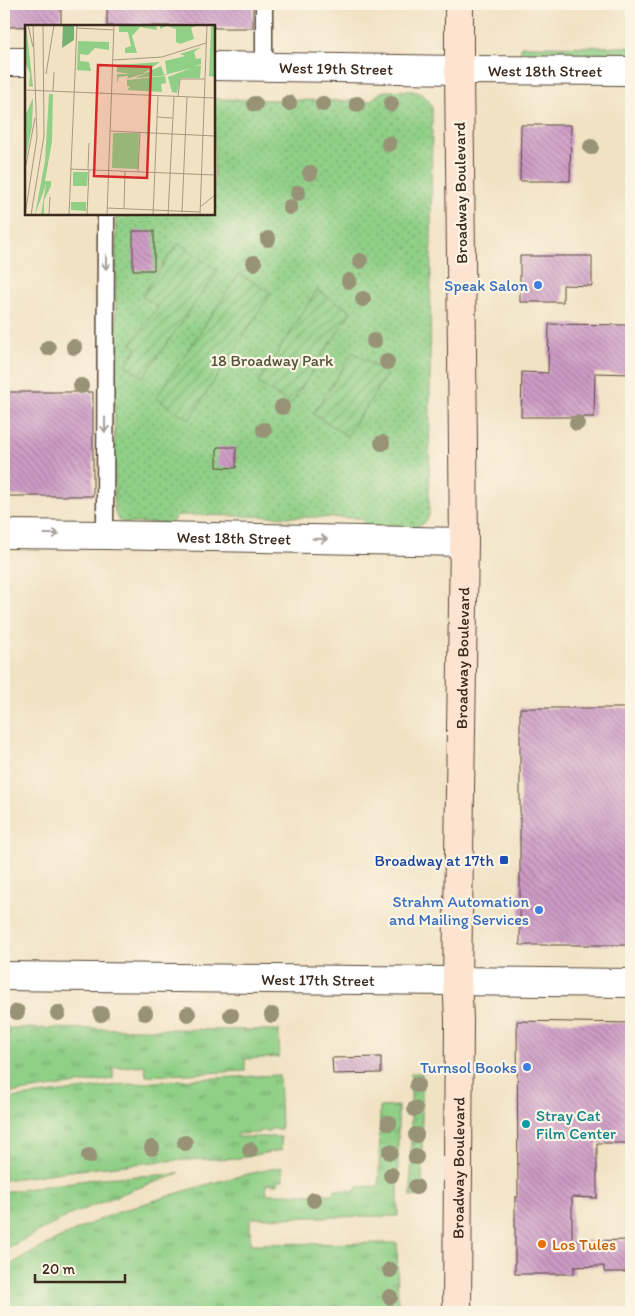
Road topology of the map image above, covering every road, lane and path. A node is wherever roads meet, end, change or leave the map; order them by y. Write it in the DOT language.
graph roads {
  1 [pos="264,4"];
  2 [pos="460,4"];
  3 [pos="4,62"];
  4 [pos="25,62"];
  5 [pos="215,66"];
  6 [pos="264,67"];
  7 [pos="459,70"];
  8 [pos="631,71"];
  9 [pos="106,215"];
  10 [pos="4,534"];
  11 [pos="105,535"];
  12 [pos="464,542"];
  13 [pos="4,976"];
  14 [pos="457,980"];
  15 [pos="631,983"];
  16 [pos="457,1312"];
  1 -- 6 [label="lane"];
  2 -- 7 [label="main road, Broadway Boulevard"];
  3 -- 4 [label="street"];
  5 -- 6 [label="street, West 19th Street"];
  6 -- 7 [label="street, West 19th Street"];
  7 -- 8 [label="street, West 18th Street"];
  7 -- 12 [label="main road, Broadway Boulevard"];
  9 -- 11 [label="lane, one-way"];
  10 -- 11 [label="street, West 18th Street, one-way"];
  11 -- 12 [label="street, West 18th Street, one-way"];
  12 -- 14 [label="main road, Broadway Boulevard"];
  13 -- 14 [label="street, West 17th Street"];
  14 -- 15 [label="street, West 17th Street"];
  14 -- 16 [label="main road, Broadway Boulevard"];
}
